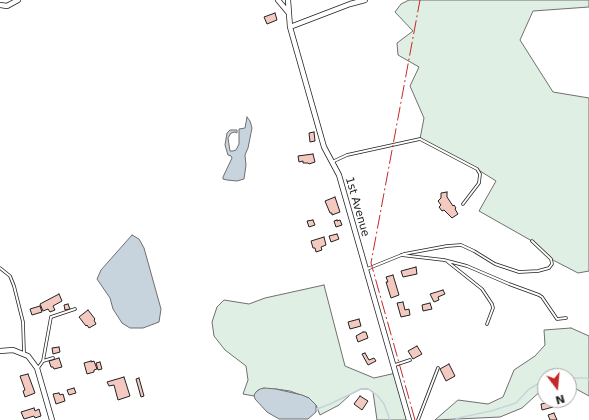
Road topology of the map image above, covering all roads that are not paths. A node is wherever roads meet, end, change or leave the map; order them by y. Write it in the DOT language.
graph roads {
  1 [pos="18,0"];
  2 [pos="278,0"];
  3 [pos="288,0"];
  4 [pos="365,0"];
  5 [pos="0,5"];
  6 [pos="288,12"];
  7 [pos="290,27"];
  8 [pos="331,162"];
  9 [pos="463,204"];
  10 [pos="532,241"];
  11 [pos="400,255"];
  12 [pos="447,261"];
  13 [pos="0,268"];
  14 [pos="366,270"];
  15 [pos="75,309"];
  16 [pos="566,318"];
  17 [pos="487,324"];
  18 [pos="0,351"];
  19 [pos="24,354"];
  20 [pos="53,358"];
  21 [pos="410,360"];
  22 [pos="43,361"];
  23 [pos="394,365"];
  24 [pos="37,368"];
  25 [pos="438,368"];
  26 [pos="52,420"];
  27 [pos="409,420"];
  28 [pos="418,420"];
  1 -- 5 [label="street"];
  2 -- 6 [label="street"];
  3 -- 6 [label="street, 1st Avenue"];
  4 -- 7 [label="street"];
  6 -- 7 [label="street, 1st Avenue"];
  7 -- 8 [label="street, 1st Avenue"];
  8 -- 9 [label="lane"];
  8 -- 14 [label="street, 1st Avenue"];
  10 -- 11 [label="lane"];
  11 -- 12 [label="lane"];
  11 -- 14 [label="lane"];
  12 -- 16 [label="lane"];
  12 -- 17 [label="lane"];
  13 -- 19 [label="lane"];
  14 -- 23 [label="street, 1st Avenue"];
  15 -- 22 [label="lane"];
  18 -- 19 [label="street"];
  19 -- 24 [label="street"];
  20 -- 22 [label="lane"];
  21 -- 23 [label="lane"];
  22 -- 24 [label="lane"];
  23 -- 27 [label="street, 1st Avenue"];
  24 -- 26 [label="street"];
  25 -- 28 [label="lane"];
}
